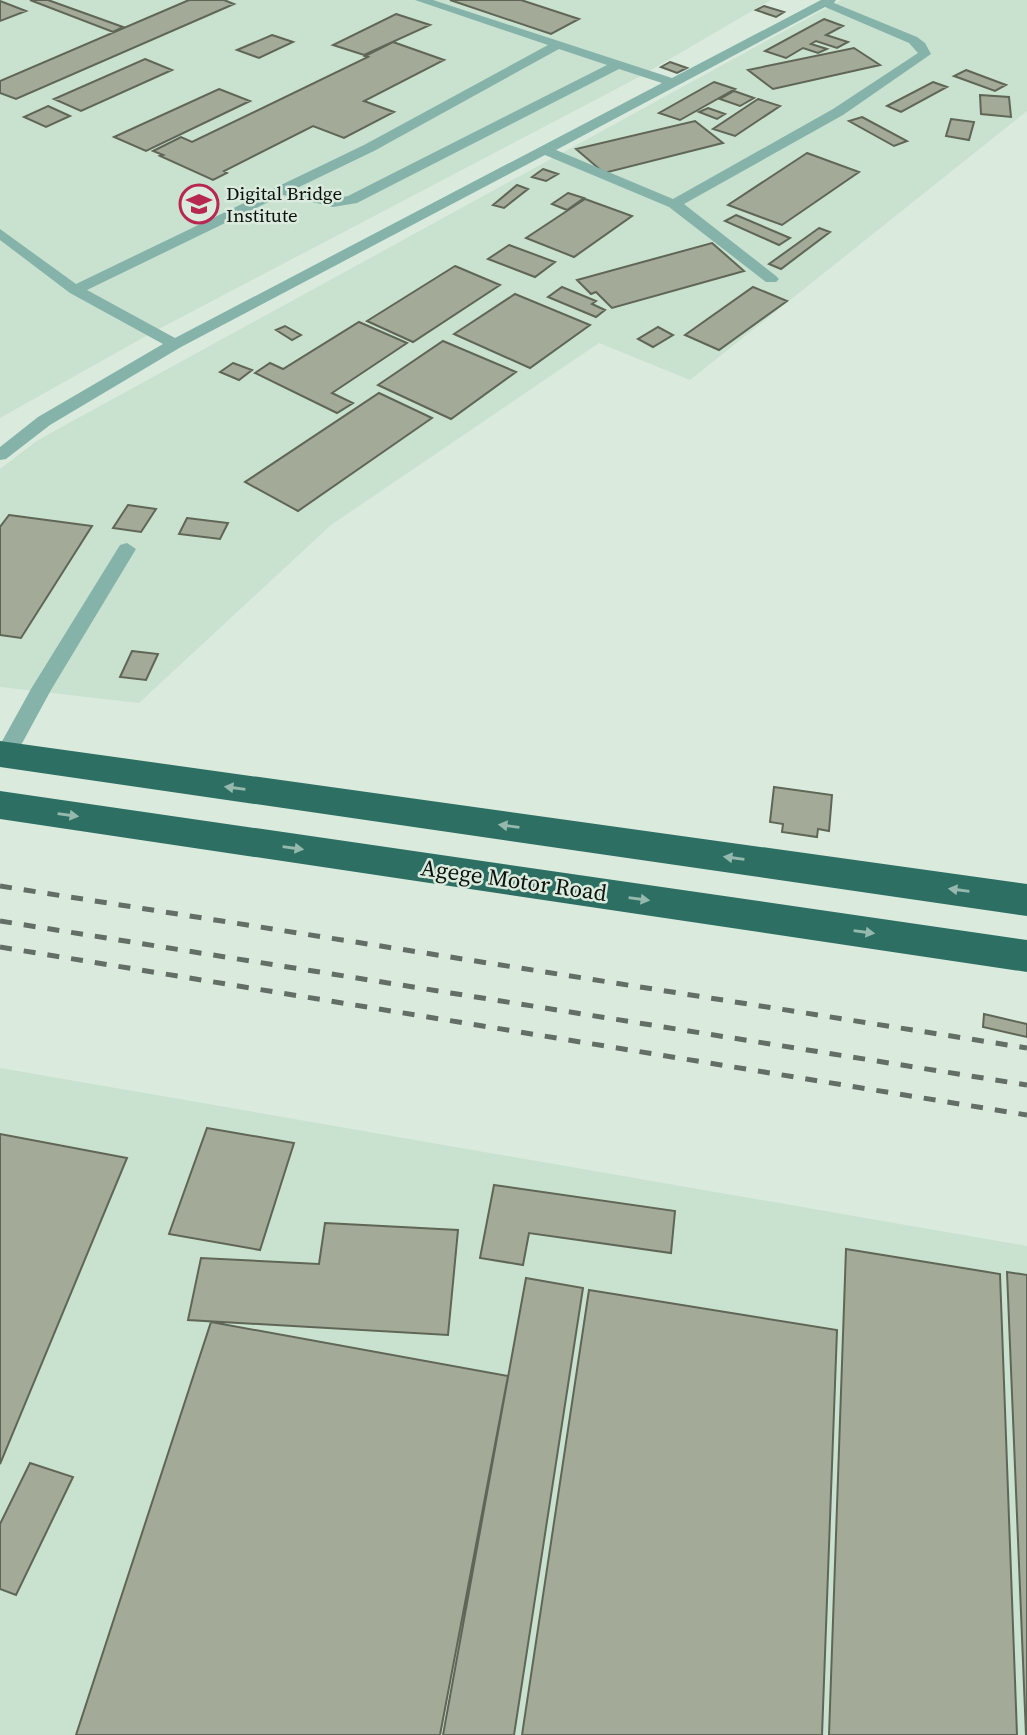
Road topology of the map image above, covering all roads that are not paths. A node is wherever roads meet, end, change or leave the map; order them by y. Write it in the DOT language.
graph roads {
  1 [pos="421,0"];
  2 [pos="796,4"];
  3 [pos="822,4"];
  4 [pos="559,44"];
  5 [pos="618,64"];
  6 [pos="672,82"];
  7 [pos="545,149"];
  8 [pos="284,191"];
  9 [pos="674,204"];
  10 [pos="0,233"];
  11 [pos="771,279"];
  12 [pos="75,290"];
  13 [pos="174,344"];
  14 [pos="0,455"];
  15 [pos="127,550"];
  16 [pos="2,755"];
  17 [pos="0,805"];
  18 [pos="1027,900"];
  19 [pos="1027,956"];
  1 -- 4 [label="lane"];
  2 -- 3 [label="lane"];
  3 -- 6 [label="lane"];
  3 -- 9 [label="lane"];
  4 -- 5 [label="lane"];
  4 -- 8 [label="lane"];
  5 -- 6 [label="lane"];
  5 -- 8 [label="lane"];
  6 -- 7 [label="lane"];
  7 -- 9 [label="lane"];
  7 -- 13 [label="lane"];
  8 -- 12 [label="lane"];
  9 -- 11 [label="lane"];
  10 -- 12 [label="lane"];
  12 -- 13 [label="lane"];
  13 -- 14 [label="lane"];
  15 -- 16 [label="lane"];
  18 -- 16 [label="highway, one-way"];
  17 -- 19 [label="highway, Agege Motor Road, one-way"];
}
